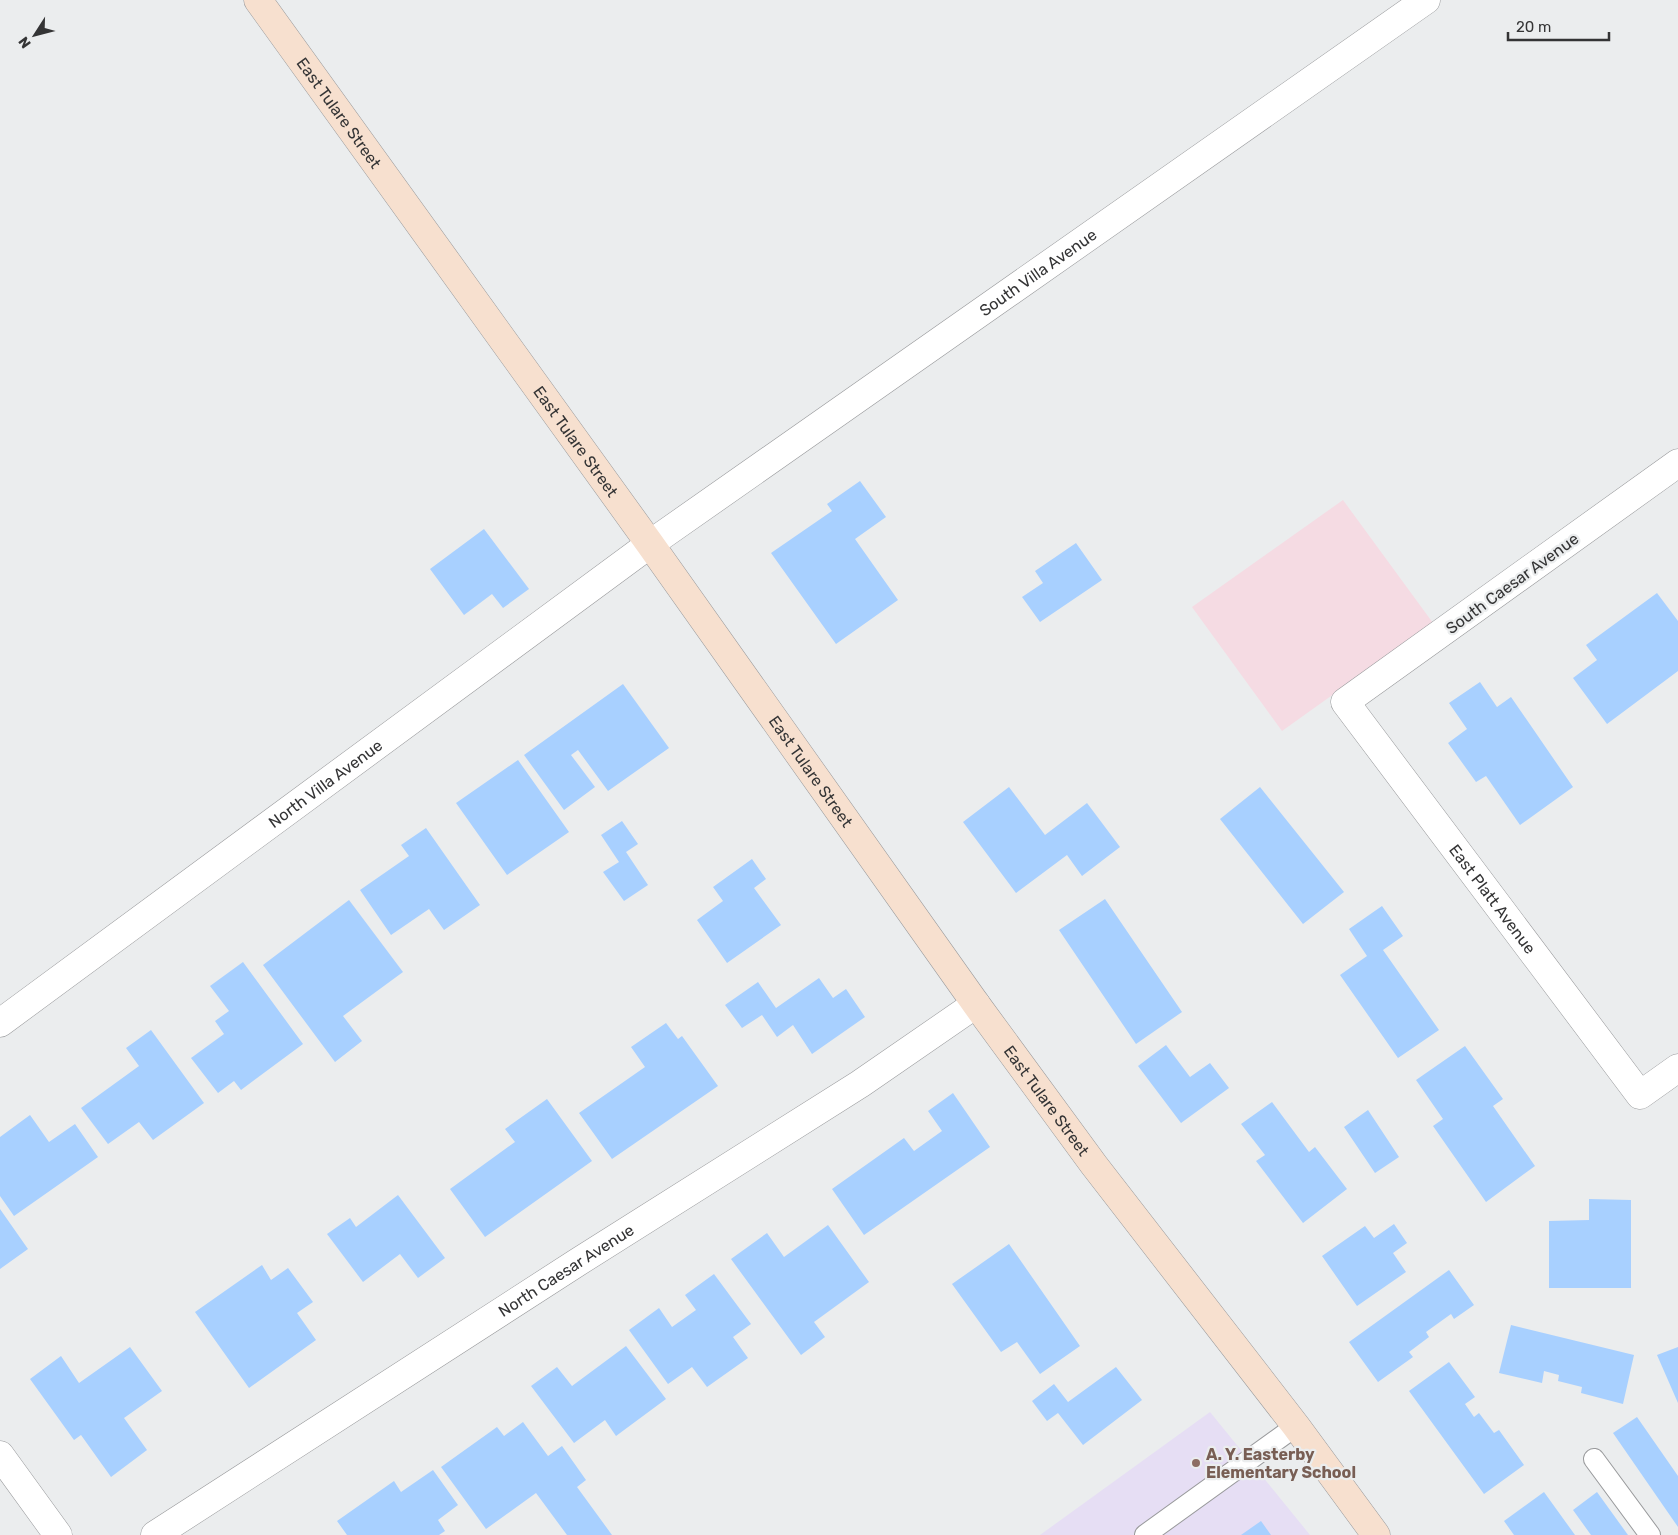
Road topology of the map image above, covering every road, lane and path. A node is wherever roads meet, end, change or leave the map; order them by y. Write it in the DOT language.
graph roads {
  1 [pos="258,0"];
  2 [pos="1426,0"];
  3 [pos="1678,463"];
  4 [pos="650,544"];
  5 [pos="1345,702"];
  6 [pos="976,1004"];
  7 [pos="0,1023"];
  8 [pos="1678,1068"];
  9 [pos="1296,1426"];
  10 [pos="0,1455"];
  11 [pos="1594,1458"];
  12 [pos="58,1535"];
  13 [pos="155,1535"];
  14 [pos="1145,1535"];
  15 [pos="1376,1535"];
  16 [pos="1650,1535"];
  1 -- 4 [label="main road, East Tulare Street"];
  2 -- 4 [label="street, South Villa Avenue"];
  3 -- 5 [label="street, South Caesar Avenue"];
  4 -- 6 [label="main road, East Tulare Street"];
  4 -- 7 [label="street, North Villa Avenue"];
  5 -- 8 [label="street, East Platt Avenue"];
  6 -- 9 [label="main road, East Tulare Street"];
  6 -- 13 [label="street, North Caesar Avenue"];
  9 -- 14 [label="lane"];
  9 -- 15 [label="main road, East Tulare Street"];
  10 -- 12 [label="street"];
  11 -- 16 [label="lane"];
}
